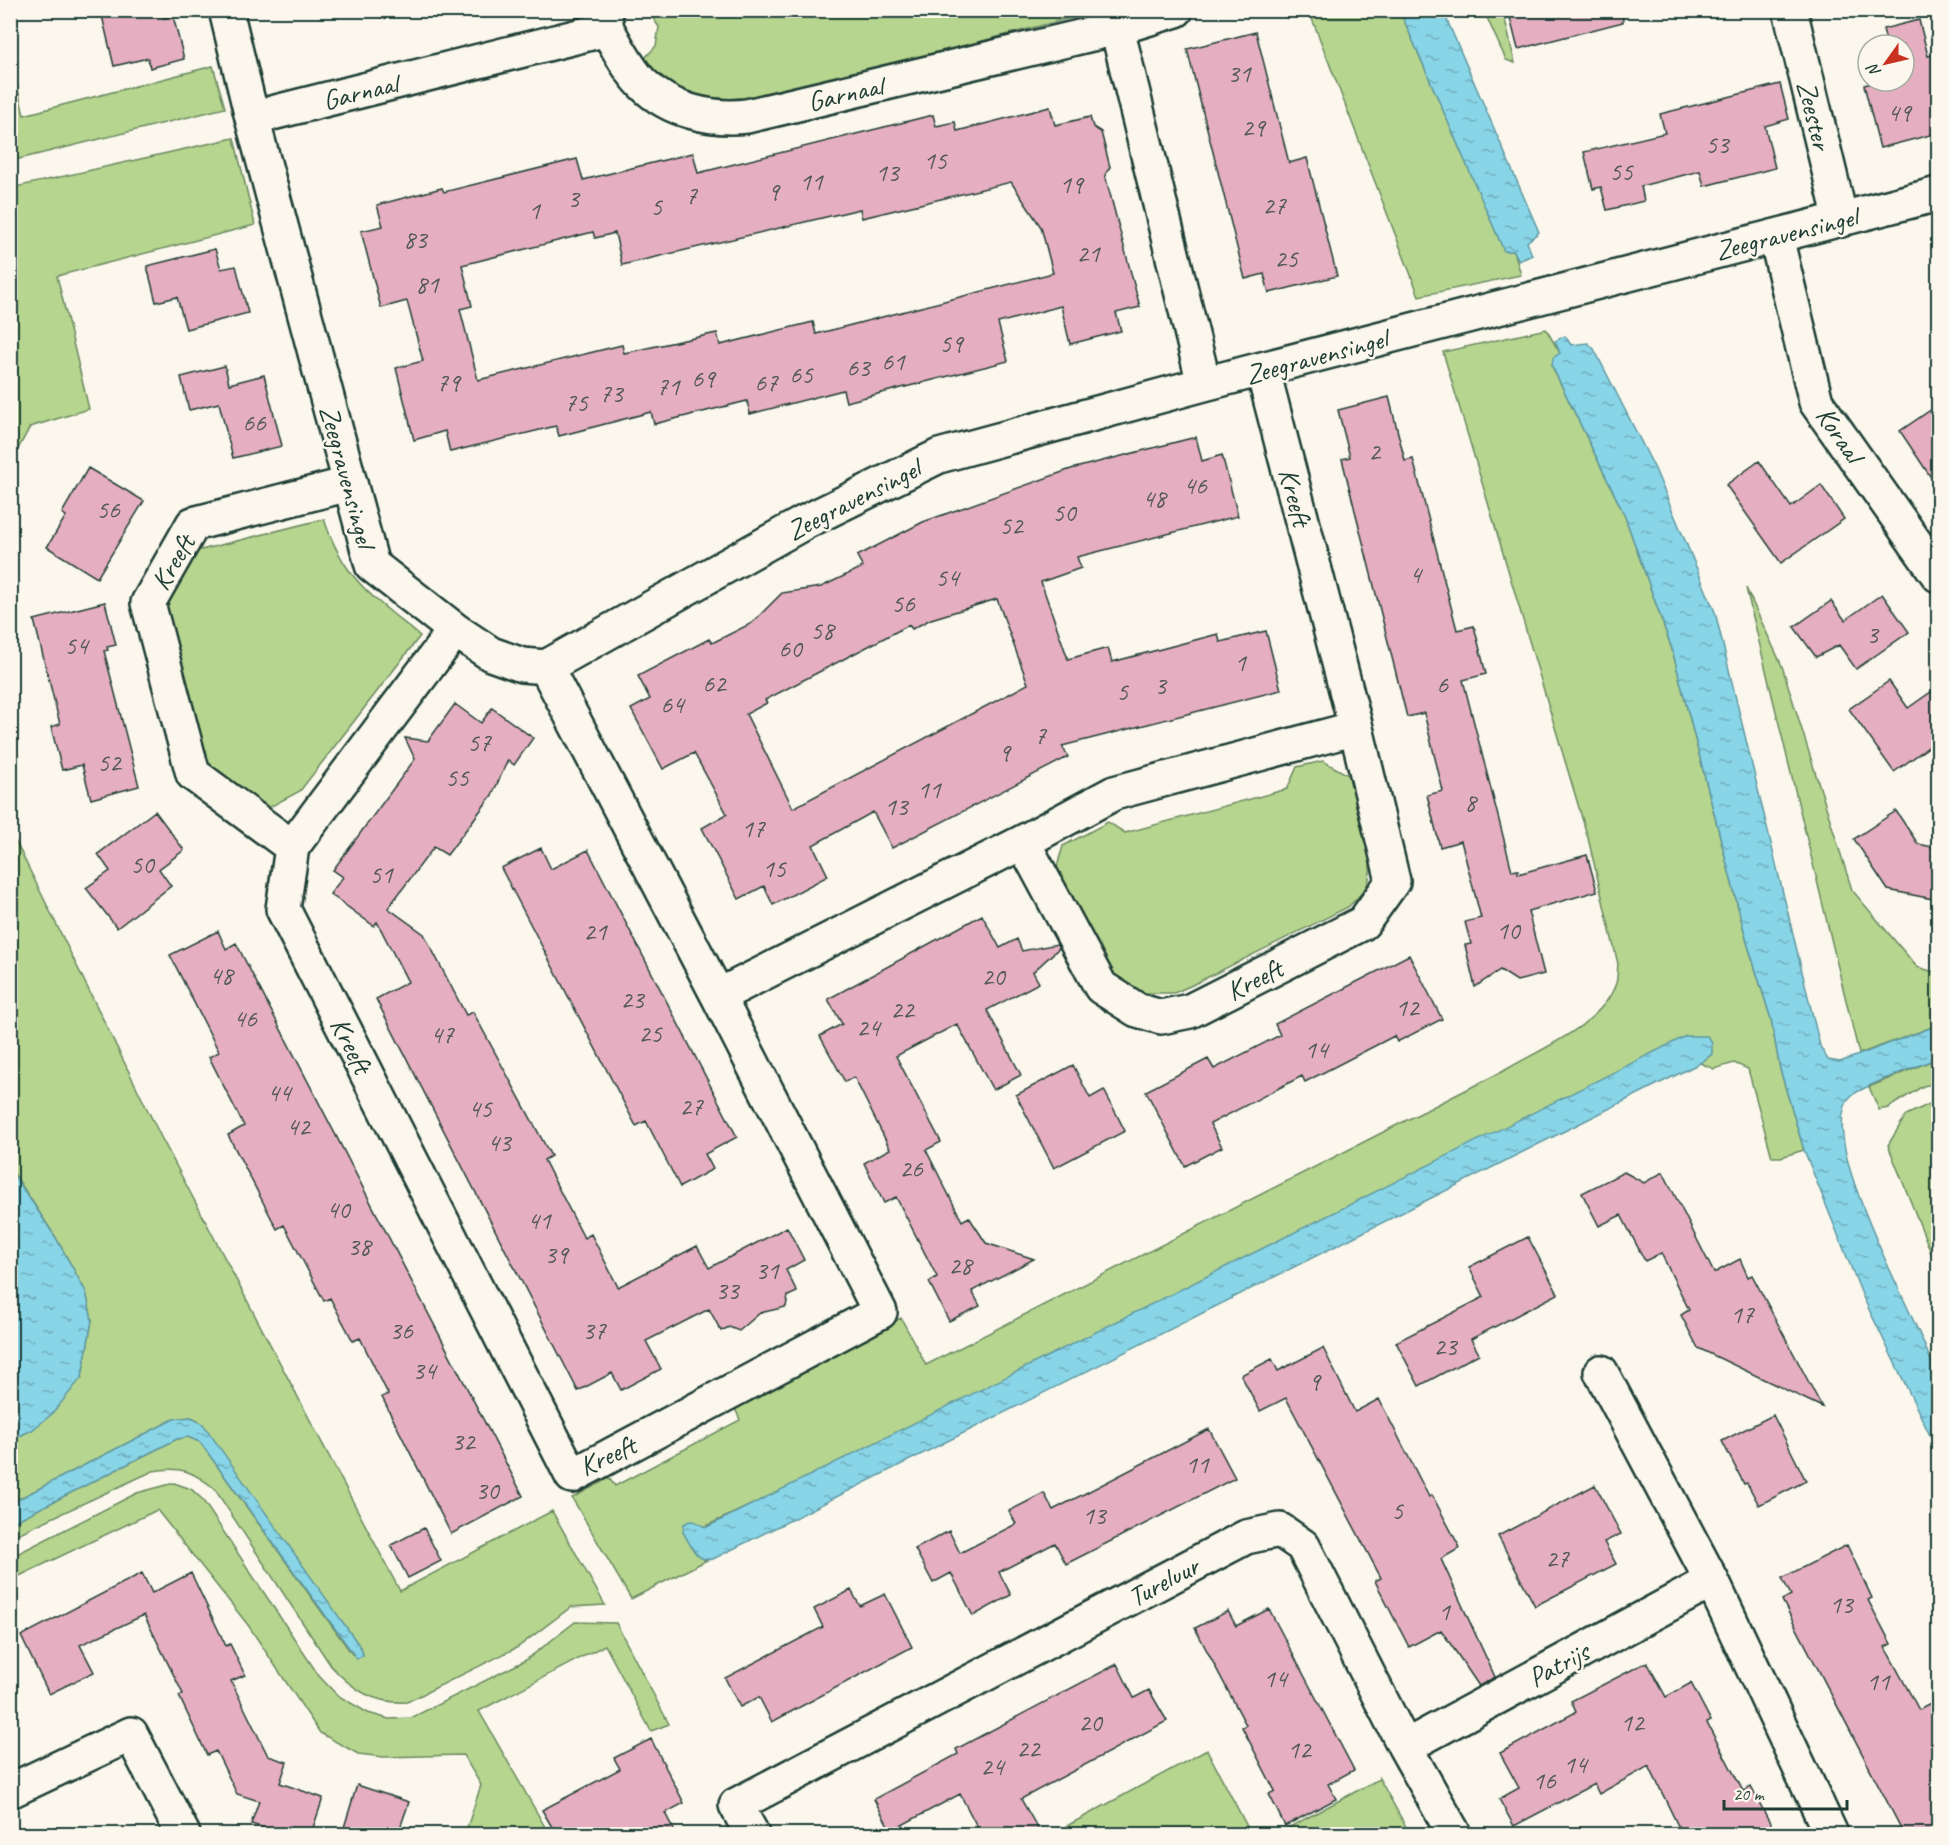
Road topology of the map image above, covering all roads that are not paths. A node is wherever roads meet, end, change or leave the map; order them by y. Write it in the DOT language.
graph roads {
  1 [pos="226,10"];
  2 [pos="1176,10"];
  3 [pos="1790,10"];
  4 [pos="605,20"];
  5 [pos="1117,28"];
  6 [pos="252,118"];
  7 [pos="1938,194"];
  8 [pos="1841,219"];
  9 [pos="1776,237"];
  10 [pos="1263,371"];
  11 [pos="1204,384"];
  12 [pos="349,484"];
  13 [pos="1938,575"];
  14 [pos="454,630"];
  15 [pos="546,667"];
  16 [pos="1356,728"];
  17 [pos="1023,842"];
  18 [pos="292,847"];
  19 [pos="718,996"];
  20 [pos="1601,1372"];
  21 [pos="1712,1581"];
  22 [pos="1406,1747"];
  23 [pos="10,1791"];
  24 [pos="183,1834"];
  25 [pos="752,1834"];
  26 [pos="1454,1834"];
  27 [pos="1831,1834"];
  1 -- 6 [label="street, Zeegravensingel"];
  2 -- 5 [label="street, Garnaal"];
  3 -- 8 [label="street, Zeester"];
  4 -- 5 [label="street, Garnaal"];
  4 -- 6 [label="street, Garnaal"];
  5 -- 11 [label="street"];
  6 -- 12 [label="street, Zeegravensingel"];
  7 -- 8 [label="street, Zeegravensingel"];
  8 -- 9 [label="street, Zeegravensingel"];
  9 -- 10 [label="street, Zeegravensingel"];
  9 -- 13 [label="street, Koraal"];
  10 -- 11 [label="street, Zeegravensingel"];
  10 -- 16 [label="street, Kreeft"];
  11 -- 15 [label="street, Zeegravensingel"];
  12 -- 14 [label="street, Zeegravensingel"];
  12 -- 18 [label="street, Kreeft"];
  14 -- 15 [label="street, Zeegravensingel"];
  14 -- 18 [label="street, Kreeft"];
  15 -- 19 [label="street, Kreeft"];
  16 -- 17 [label="street"];
  16 -- 17 [label="street, Kreeft"];
  17 -- 19 [label="street"];
  18 -- 19 [label="street, Kreeft"];
  20 -- 21 [label="street"];
  21 -- 22 [label="street, Patrijs"];
  21 -- 27 [label="street"];
  22 -- 25 [label="street, Tureluur"];
  22 -- 26 [label="street, Tureluur"];
  23 -- 24 [label="street"];
}
